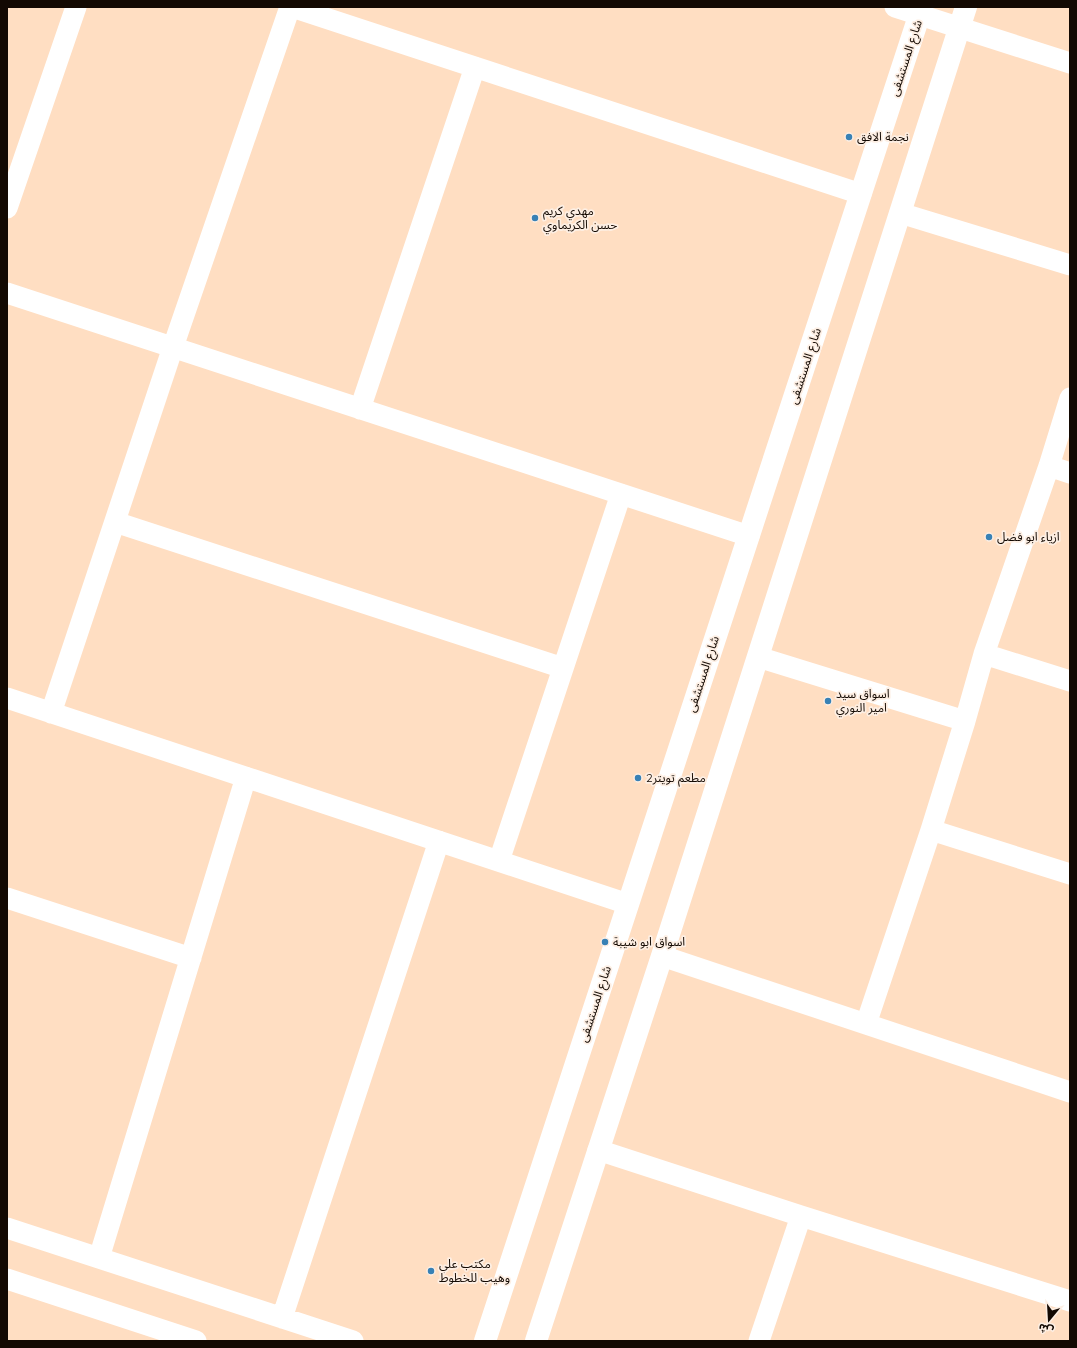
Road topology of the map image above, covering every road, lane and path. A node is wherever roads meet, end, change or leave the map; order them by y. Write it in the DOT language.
graph roads {
  1 [pos="76,7"];
  2 [pos="291,7"];
  3 [pos="895,7"];
  4 [pos="966,7"];
  5 [pos="921,11"];
  6 [pos="959,28"];
  7 [pos="1070,63"];
  8 [pos="475,67"];
  9 [pos="861,194"];
  10 [pos="7,208"];
  11 [pos="900,213"];
  12 [pos="1070,265"];
  13 [pos="7,293"];
  14 [pos="173,348"];
  15 [pos="1070,398"];
  16 [pos="360,409"];
  17 [pos="1050,466"];
  18 [pos="1070,473"];
  19 [pos="622,494"];
  20 [pos="115,522"];
  21 [pos="749,536"];
  22 [pos="984,654"];
  23 [pos="758,657"];
  24 [pos="563,668"];
  25 [pos="1070,680"];
  26 [pos="7,698"];
  27 [pos="51,713"];
  28 [pos="965,721"];
  29 [pos="246,777"];
  30 [pos="931,830"];
  31 [pos="439,841"];
  32 [pos="499,861"];
  33 [pos="1070,874"];
  34 [pos="8,901"];
  35 [pos="628,904"];
  36 [pos="662,956"];
  37 [pos="191,958"];
  38 [pos="866,1024"];
  39 [pos="1070,1092"];
  40 [pos="598,1150"];
  41 [pos="802,1216"];
  42 [pos="7,1228"];
  43 [pos="99,1258"];
  44 [pos="7,1279"];
  45 [pos="1070,1301"];
  46 [pos="282,1318"];
  47 [pos="196,1341"];
  48 [pos="353,1341"];
  49 [pos="485,1341"];
  50 [pos="536,1341"];
  51 [pos="759,1341"];
  1 -- 10 [label="street"];
  2 -- 8 [label="street"];
  2 -- 14 [label="street"];
  3 -- 5 [label="street"];
  4 -- 6 [label="street"];
  5 -- 6 [label="street"];
  5 -- 9 [label="street, شارع المستشفى"];
  6 -- 7 [label="street"];
  6 -- 11 [label="street"];
  8 -- 9 [label="street"];
  8 -- 16 [label="street"];
  9 -- 21 [label="street, شارع المستشفى"];
  11 -- 12 [label="street"];
  11 -- 23 [label="street"];
  13 -- 14 [label="street"];
  14 -- 16 [label="street"];
  14 -- 20 [label="street"];
  15 -- 17 [label="street"];
  16 -- 19 [label="street"];
  17 -- 18 [label="street"];
  17 -- 22 [label="street"];
  19 -- 21 [label="street"];
  19 -- 24 [label="street"];
  20 -- 24 [label="street"];
  20 -- 27 [label="street"];
  21 -- 35 [label="street, شارع المستشفى"];
  22 -- 25 [label="street"];
  22 -- 28 [label="street"];
  23 -- 28 [label="street"];
  23 -- 36 [label="street"];
  24 -- 32 [label="street"];
  26 -- 27 [label="street"];
  27 -- 29 [label="street"];
  28 -- 30 [label="street"];
  29 -- 31 [label="street"];
  29 -- 37 [label="street"];
  30 -- 33 [label="street"];
  30 -- 38 [label="street"];
  31 -- 32 [label="street"];
  31 -- 46 [label="street"];
  32 -- 35 [label="street"];
  34 -- 37 [label="street"];
  35 -- 49 [label="street, شارع المستشفى"];
  36 -- 38 [label="street"];
  36 -- 40 [label="street"];
  37 -- 43 [label="street"];
  38 -- 39 [label="street"];
  40 -- 41 [label="street"];
  40 -- 50 [label="street"];
  41 -- 45 [label="street"];
  41 -- 51 [label="street"];
  42 -- 43 [label="street"];
  43 -- 46 [label="street"];
  44 -- 47 [label="street"];
  46 -- 48 [label="street"];
}
